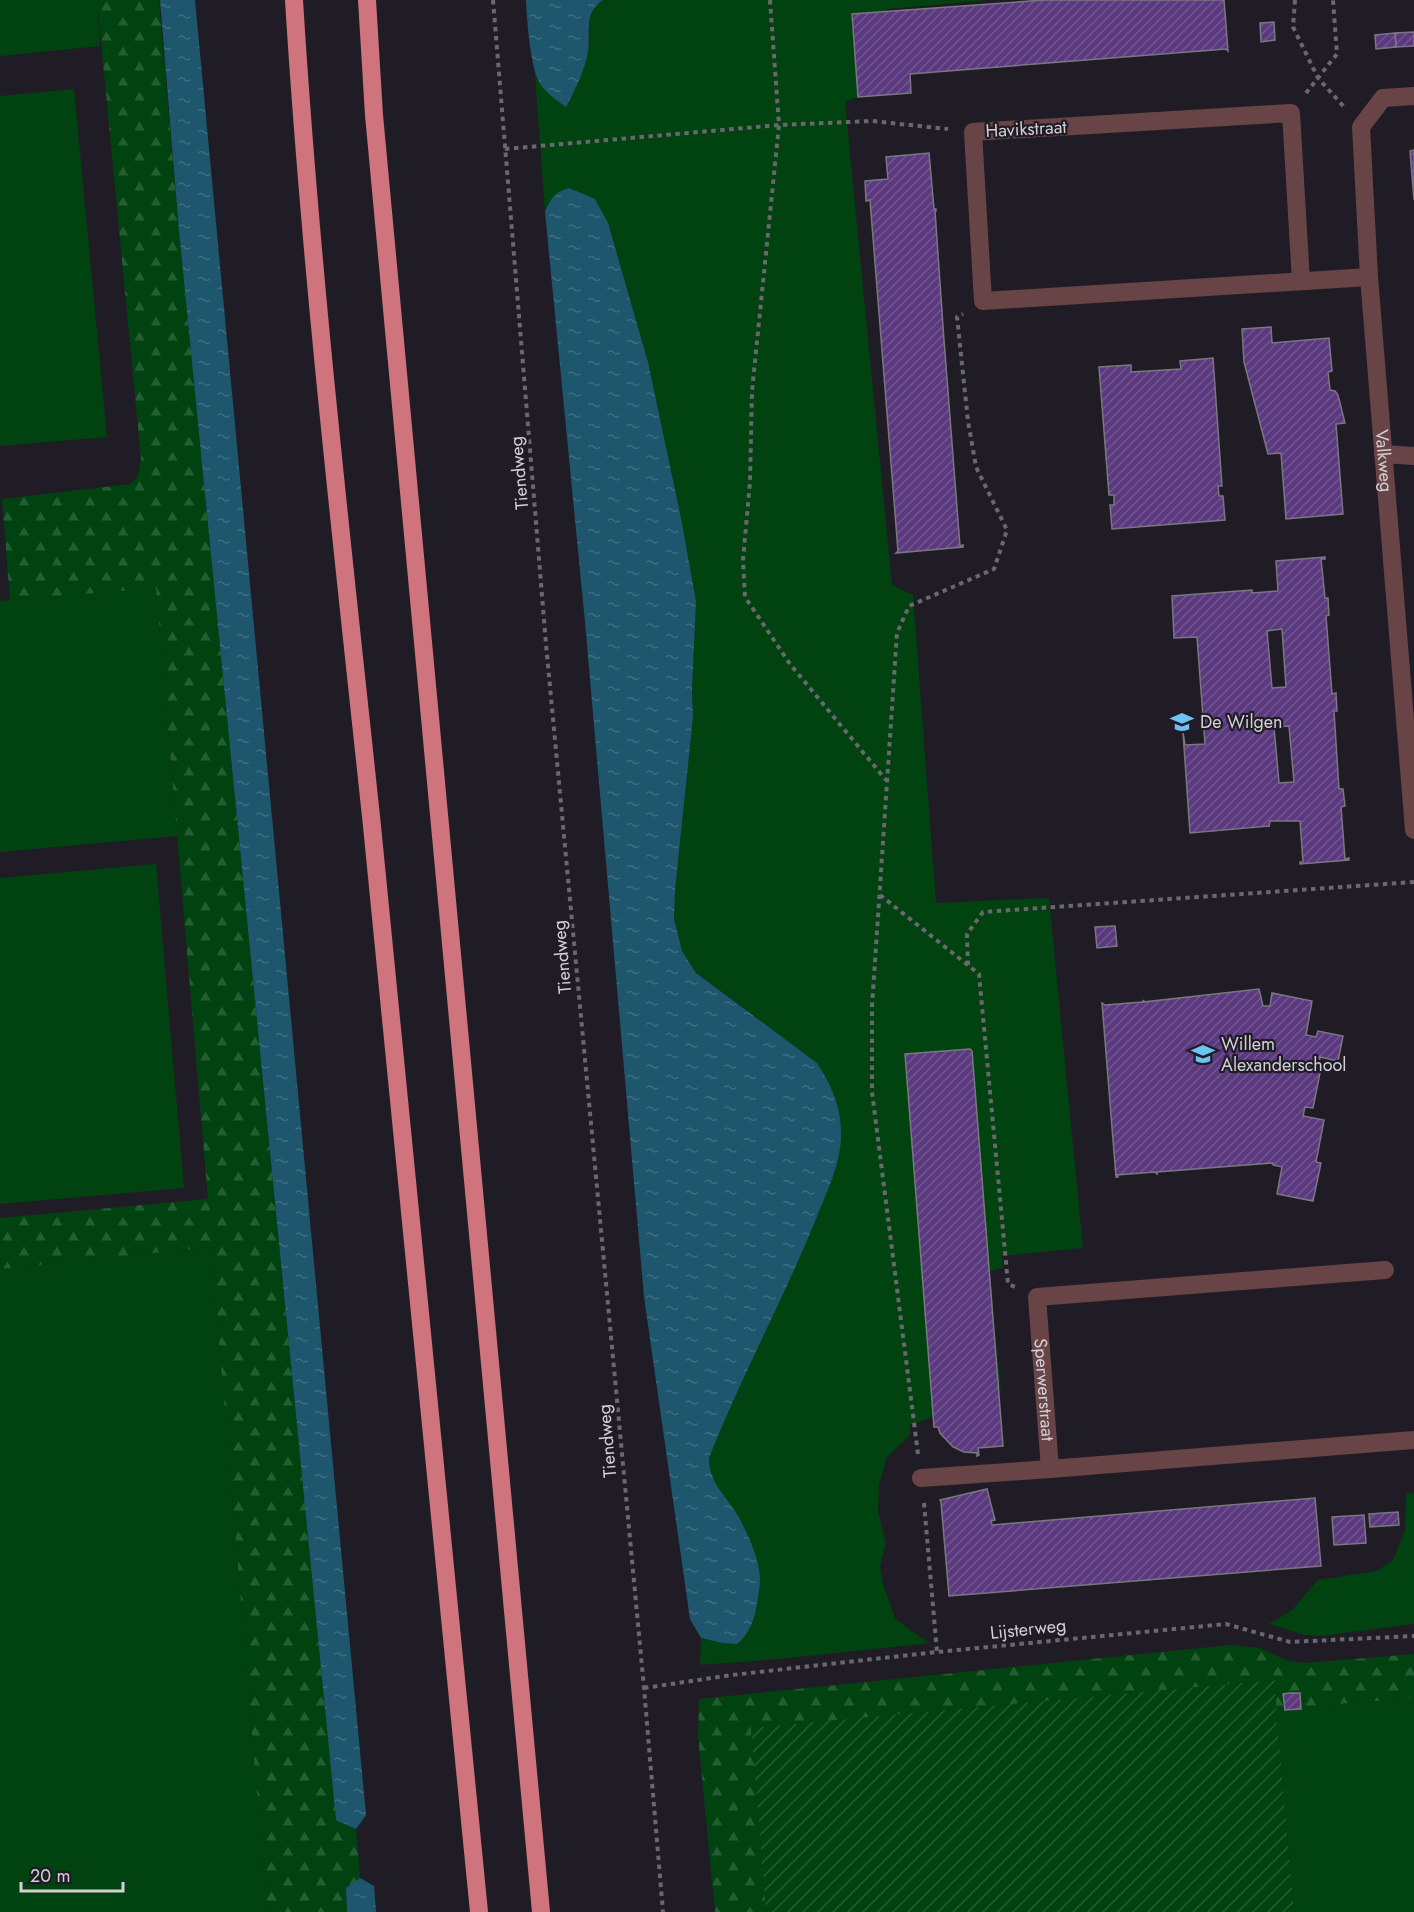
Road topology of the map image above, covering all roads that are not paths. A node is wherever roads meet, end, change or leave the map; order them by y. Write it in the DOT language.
graph roads {
  1 [pos="294,0"];
  2 [pos="367,0"];
  3 [pos="1414,96"];
  4 [pos="1369,277"];
  5 [pos="1301,281"];
  6 [pos="1383,454"];
  7 [pos="1414,456"];
  8 [pos="1414,830"];
  9 [pos="1385,1270"];
  10 [pos="1414,1440"];
  11 [pos="1050,1469"];
  12 [pos="921,1478"];
  13 [pos="479,1912"];
  14 [pos="541,1912"];
  1 -- 13 [label="highway"];
  2 -- 14 [label="highway"];
  3 -- 4 [label="street, Valkweg"];
  4 -- 5 [label="street"];
  4 -- 6 [label="street, Valkweg"];
  5 -- 5 [label="street, Havikstraat"];
  6 -- 7 [label="street"];
  6 -- 8 [label="street, Valkweg"];
  9 -- 11 [label="street, Sperwerstraat"];
  10 -- 11 [label="street, Sperwerstraat"];
  11 -- 12 [label="street"];
}
